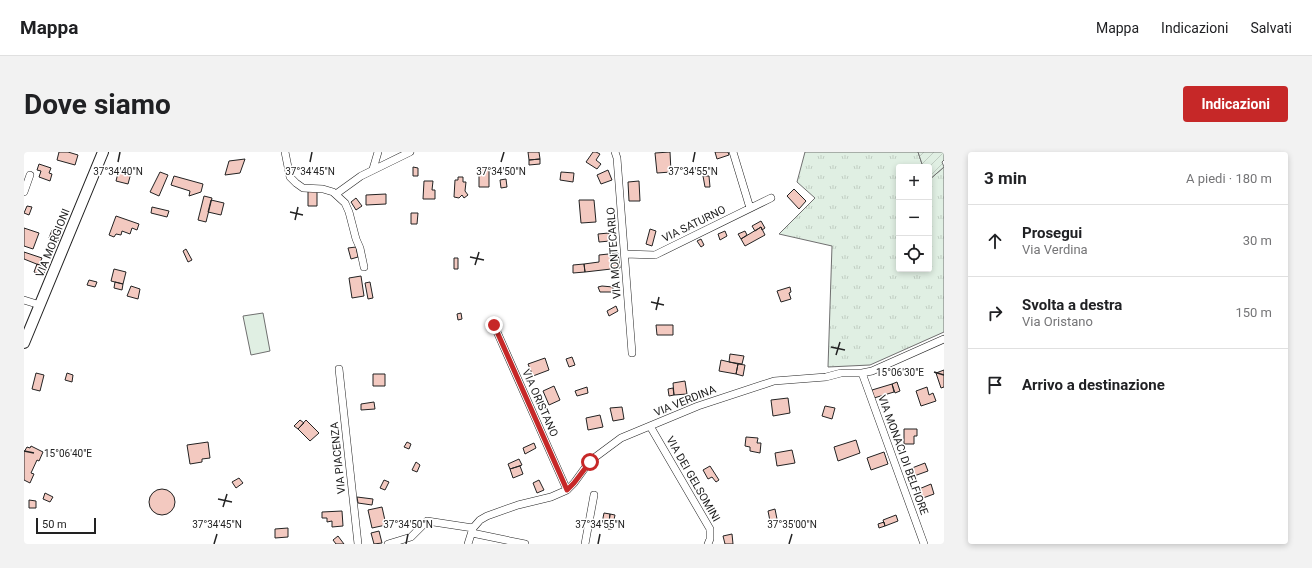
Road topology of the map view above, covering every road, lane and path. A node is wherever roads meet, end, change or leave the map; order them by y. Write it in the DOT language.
graph roads {
  1 [pos="103,152"];
  2 [pos="285,152"];
  3 [pos="378,152"];
  4 [pos="410,152"];
  5 [pos="615,152"];
  6 [pos="733,152"];
  7 [pos="373,169"];
  8 [pos="30,175"];
  9 [pos="24,192"];
  10 [pos="336,194"];
  11 [pos="771,198"];
  12 [pos="750,208"];
  13 [pos="625,254"];
  14 [pos="364,267"];
  15 [pos="24,300"];
  16 [pos="40,305"];
  17 [pos="494,325"];
  18 [pos="944,339"];
  19 [pos="24,343"];
  20 [pos="632,353"];
  21 [pos="339,369"];
  22 [pos="862,373"];
  23 [pos="650,426"];
  24 [pos="567,490"];
  25 [pos="594,495"];
  26 [pos="472,531"];
  27 [pos="358,544"];
  28 [pos="388,544"];
  29 [pos="468,544"];
  30 [pos="525,544"];
  31 [pos="585,544"];
  32 [pos="708,544"];
  33 [pos="924,544"];
  1 -- 16 [label="main road, VIA MORGIONI"];
  2 -- 10 [label="street"];
  3 -- 7 [label="street"];
  4 -- 7 [label="street"];
  5 -- 13 [label="street, VIA MONTECARLO"];
  6 -- 12 [label="street"];
  7 -- 10 [label="street"];
  8 -- 9 [label="street"];
  10 -- 14 [label="street"];
  11 -- 12 [label="street, VIA SATURNO"];
  12 -- 13 [label="street, VIA SATURNO"];
  13 -- 20 [label="street, VIA MONTECARLO"];
  15 -- 16 [label="street"];
  16 -- 19 [label="main road, VIA MORGIONI"];
  17 -- 24 [label="street, VIA ORISTANO"];
  18 -- 22 [label="street, VIA VERDINA"];
  21 -- 27 [label="street, VIA PIACENZA"];
  22 -- 23 [label="street, VIA VERDINA"];
  22 -- 33 [label="street, VIA MONACI DI BELFIORE"];
  23 -- 24 [label="street, VIA VERDINA"];
  23 -- 32 [label="street, VIA DEI GELSOMINI"];
  24 -- 26 [label="street, VIA VERDINA"];
  25 -- 31 [label="street"];
  26 -- 28 [label="street"];
  26 -- 29 [label="street"];
  26 -- 30 [label="street"];
}
